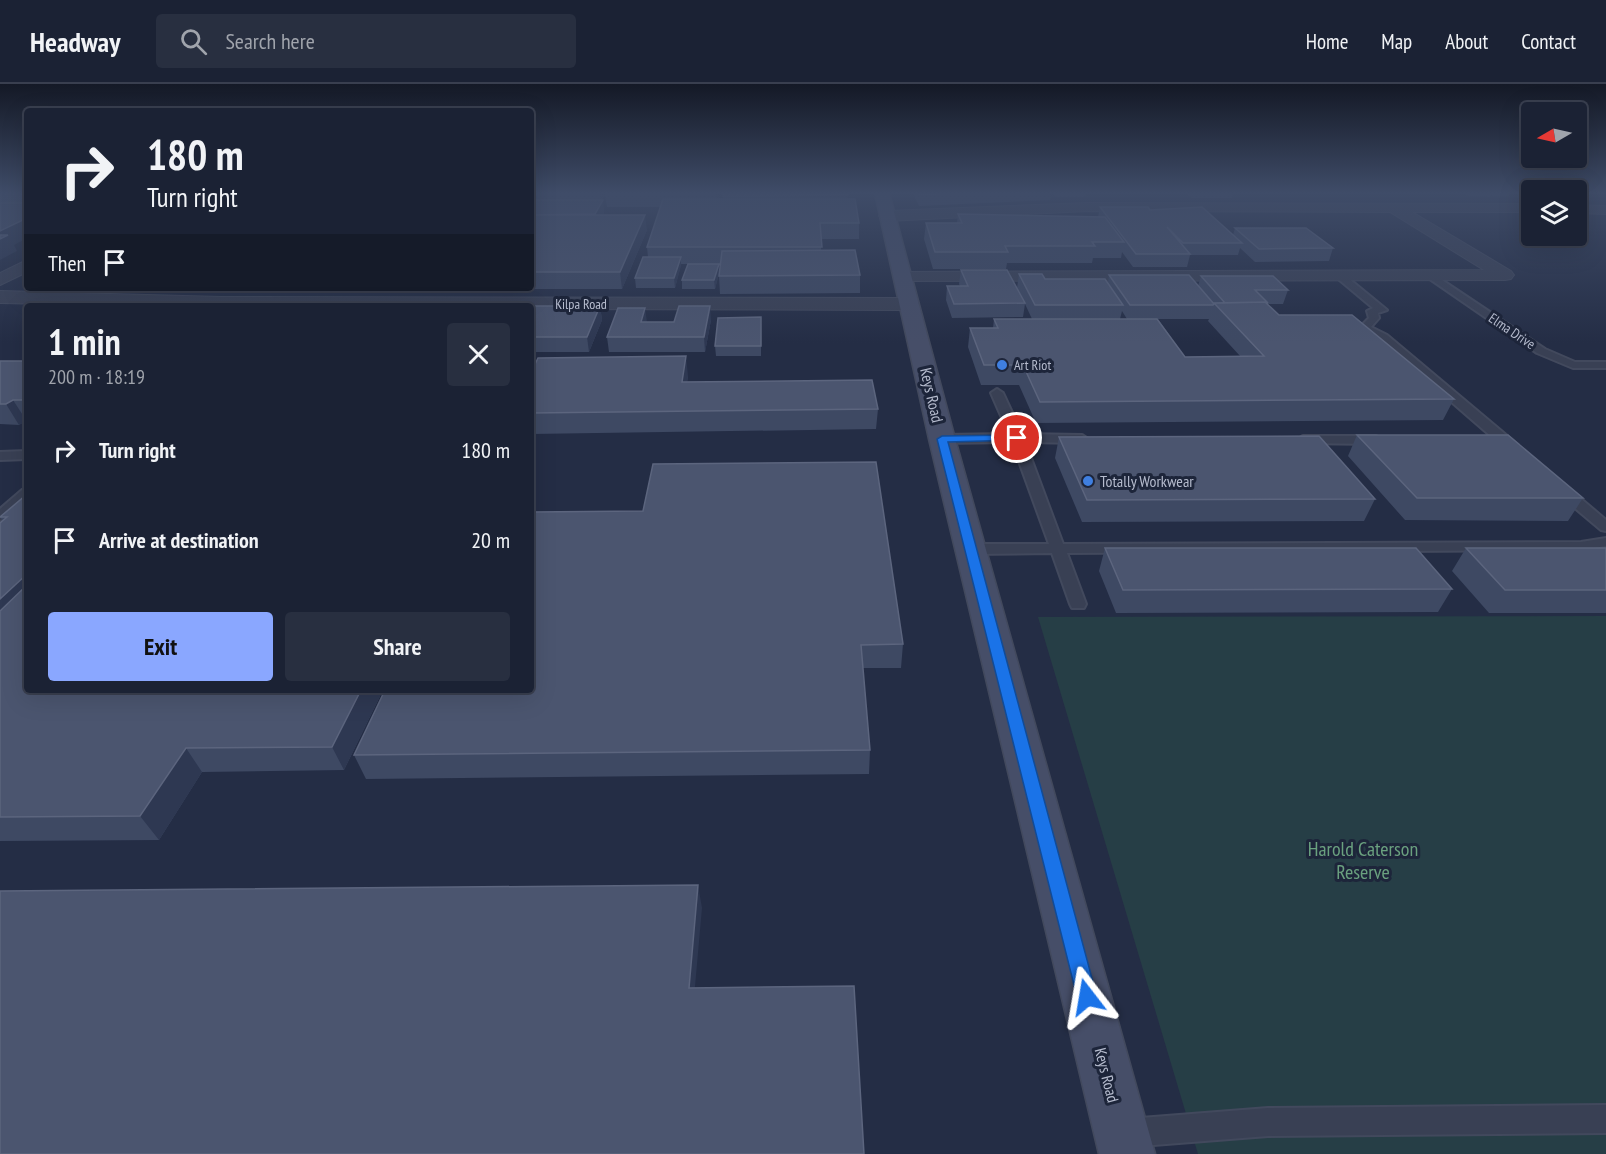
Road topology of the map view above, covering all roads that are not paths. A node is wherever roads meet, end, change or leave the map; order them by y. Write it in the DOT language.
graph roads {
  1 [pos="895,243"];
  2 [pos="1452,243"];
  3 [pos="24,267"];
  4 [pos="1339,275"];
  5 [pos="1430,275"];
  6 [pos="0,280"];
  7 [pos="907,290"];
  8 [pos="434,291"];
  9 [pos="0,297"];
  10 [pos="221,303"];
  11 [pos="424,303"];
  12 [pos="458,303"];
  13 [pos="1338,327"];
  14 [pos="1365,328"];
  15 [pos="1603,365"];
  16 [pos="997,393"];
  17 [pos="1017,438"];
  18 [pos="942,439"];
  19 [pos="1098,439"];
  20 [pos="1480,439"];
  21 [pos="1503,439"];
  22 [pos="1294,440"];
  23 [pos="1387,440"];
  24 [pos="1520,454"];
  25 [pos="24,455"];
  26 [pos="0,456"];
  27 [pos="1554,483"];
  28 [pos="24,495"];
  29 [pos="0,516"];
  30 [pos="1606,527"];
  31 [pos="1606,542"];
  32 [pos="972,549"];
  33 [pos="1058,549"];
  34 [pos="1078,604"];
  35 [pos="1606,1119"];
  36 [pos="1124,1144"];
  1 -- 7 [label="street, Keys Road"];
  2 -- 5 [label="street, Kilpa Road"];
  3 -- 6 [label="street"];
  4 -- 5 [label="street, Kilpa Road"];
  4 -- 7 [label="street, Kilpa Road"];
  4 -- 14 [label="lane"];
  5 -- 15 [label="lane, Elma Drive"];
  7 -- 12 [label="street, Kilpa Road"];
  7 -- 18 [label="street, Keys Road"];
  8 -- 11 [label="street"];
  9 -- 10 [label="street, Kilpa Road"];
  13 -- 14 [label="lane"];
  14 -- 21 [label="lane"];
  16 -- 17 [label="lane"];
  17 -- 18 [label="lane"];
  17 -- 19 [label="lane"];
  17 -- 33 [label="lane"];
  18 -- 32 [label="street, Keys Road"];
  20 -- 21 [label="lane"];
  21 -- 24 [label="lane"];
  22 -- 23 [label="lane"];
  25 -- 26 [label="lane"];
  27 -- 30 [label="lane"];
  28 -- 29 [label="lane"];
  31 -- 33 [label="lane"];
  32 -- 33 [label="lane"];
  32 -- 36 [label="street, Keys Road"];
  33 -- 34 [label="lane"];
  35 -- 36 [label="lane"];
}
